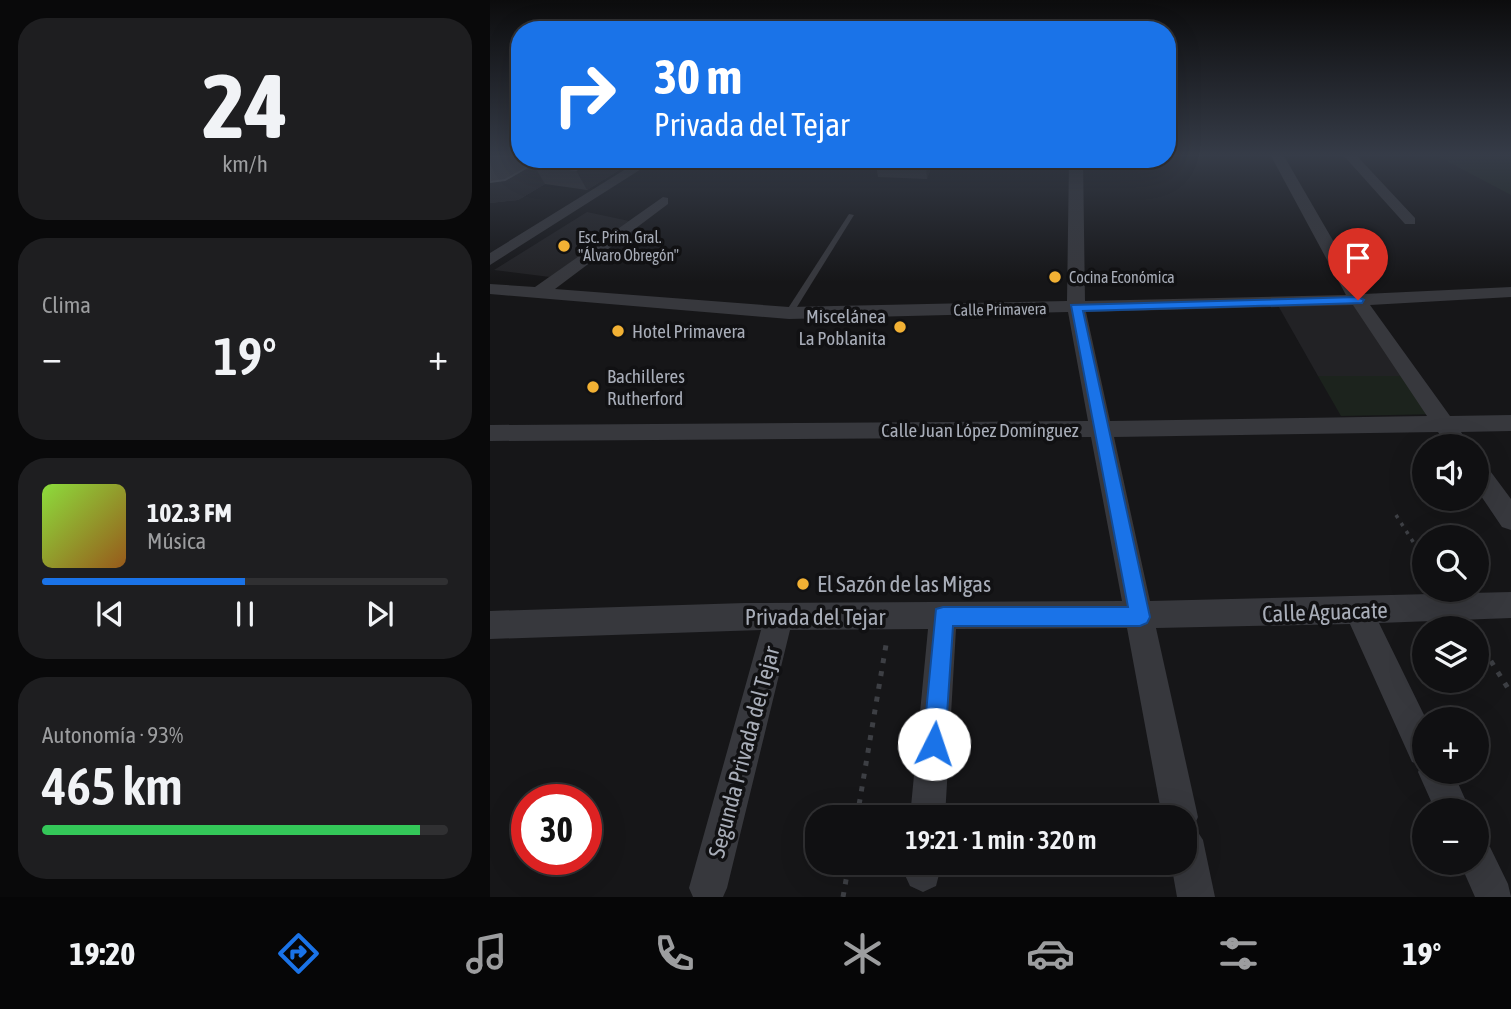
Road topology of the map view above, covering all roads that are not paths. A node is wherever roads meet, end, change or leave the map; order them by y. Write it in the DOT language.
graph roads {
  1 [pos="588,198"];
  2 [pos="1076,198"];
  3 [pos="1301,198"];
  4 [pos="1389,198"];
  5 [pos="663,201"];
  6 [pos="851,215"];
  7 [pos="1410,221"];
  8 [pos="491,258"];
  9 [pos="490,289"];
  10 [pos="540,292"];
  11 [pos="1511,292"];
  12 [pos="1358,300"];
  13 [pos="1076,308"];
  14 [pos="789,313"];
  15 [pos="1443,423"];
  16 [pos="1511,423"];
  17 [pos="1101,429"];
  18 [pos="490,433"];
  19 [pos="1451,434"];
  20 [pos="1489,488"];
  21 [pos="1511,519"];
  22 [pos="1511,605"];
  23 [pos="1359,612"];
  24 [pos="779,616"];
  25 [pos="943,616"];
  26 [pos="1140,617"];
  27 [pos="490,625"];
  28 [pos="1412,725"];
  29 [pos="929,805"];
  30 [pos="1178,805"];
  31 [pos="1192,875"];
  32 [pos="1484,875"];
  33 [pos="708,888"];
  34 [pos="1196,897"];
  35 [pos="1495,897"];
  1 -- 8 [label="street"];
  2 -- 13 [label="street"];
  3 -- 12 [label="street"];
  4 -- 7 [label="street"];
  5 -- 10 [label="street"];
  6 -- 14 [label="lane"];
  9 -- 10 [label="street, Calle Primavera"];
  10 -- 14 [label="street, Calle Primavera"];
  11 -- 12 [label="street, Calle Primavera"];
  12 -- 13 [label="street, Calle Primavera"];
  12 -- 15 [label="street"];
  13 -- 14 [label="street, Calle Primavera"];
  13 -- 17 [label="street"];
  15 -- 16 [label="street, Calle Juan López Domínguez"];
  15 -- 17 [label="street, Calle Juan López Domínguez"];
  15 -- 19 [label="street"];
  17 -- 18 [label="street, Calle Juan López Domínguez"];
  17 -- 26 [label="street"];
  20 -- 21 [label="street"];
  22 -- 23 [label="street, Calle Aguacate"];
  23 -- 26 [label="street, Calle Aguacate"];
  23 -- 28 [label="street"];
  24 -- 25 [label="street, Privada del Tejar"];
  24 -- 27 [label="street, Privada del Tejar"];
  24 -- 33 [label="street, Segunda Privada del Tejar"];
  25 -- 26 [label="street, Privada del Tejar"];
  25 -- 29 [label="street"];
  26 -- 30 [label="street"];
  31 -- 34 [label="street"];
  32 -- 35 [label="street"];
}
